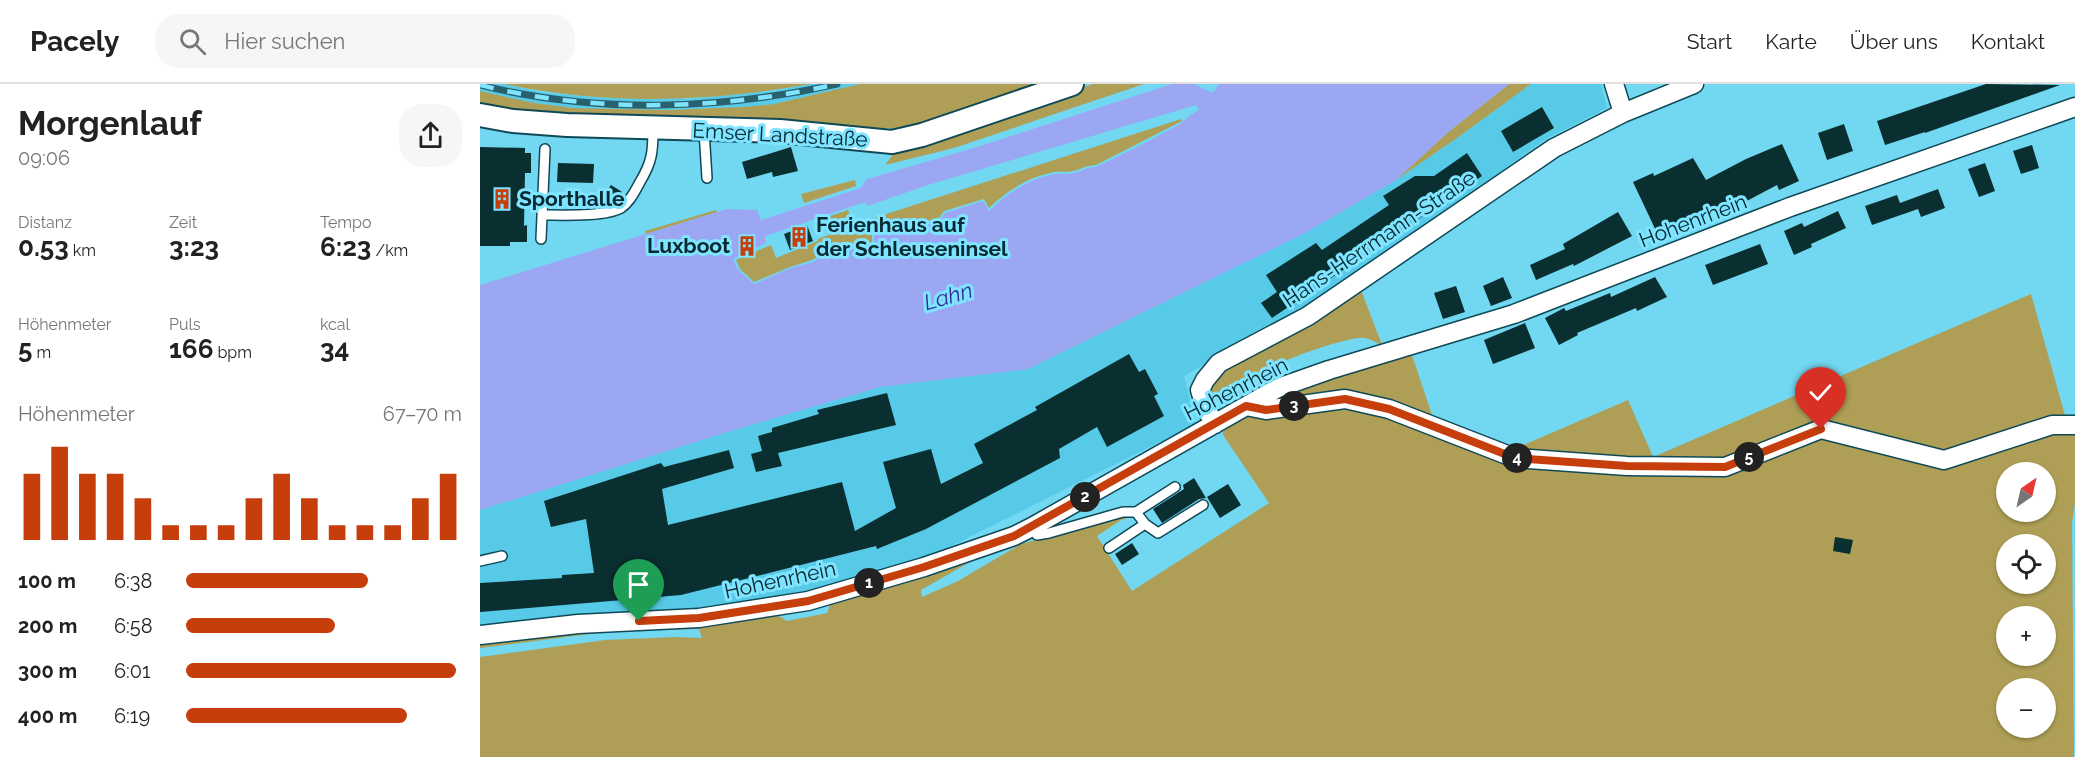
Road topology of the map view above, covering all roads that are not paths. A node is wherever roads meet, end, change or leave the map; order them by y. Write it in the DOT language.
graph roads {
  1 [pos="1072,84"];
  2 [pos="1614,84"];
  3 [pos="1694,84"];
  4 [pos="2075,107"];
  5 [pos="1623,113"];
  6 [pos="480,115"];
  7 [pos="653,129"];
  8 [pos="704,129"];
  9 [pos="545,149"];
  10 [pos="707,178"];
  11 [pos="542,215"];
  12 [pos="541,239"];
  13 [pos="1246,406"];
  14 [pos="2075,425"];
  15 [pos="1209,430"];
  16 [pos="1175,487"];
  17 [pos="1203,505"];
  18 [pos="1136,512"];
  19 [pos="1145,524"];
  20 [pos="1032,527"];
  21 [pos="1109,548"];
  22 [pos="502,556"];
  23 [pos="480,561"];
  24 [pos="480,635"];
  1 -- 8 [label="street, Emser Landstraße"];
  2 -- 5 [label="street"];
  3 -- 5 [label="street, Hans-Herrmann-Straße"];
  4 -- 13 [label="street, Hohenrhein"];
  5 -- 15 [label="street, Hans-Herrmann-Straße"];
  6 -- 7 [label="street, Emser Landstraße"];
  7 -- 8 [label="street, Emser Landstraße"];
  7 -- 11 [label="lane"];
  8 -- 10 [label="lane"];
  9 -- 11 [label="lane"];
  11 -- 12 [label="lane"];
  13 -- 14 [label="street"];
  13 -- 15 [label="street, Hohenrhein"];
  15 -- 20 [label="street, Hohenrhein"];
  16 -- 18 [label="lane"];
  17 -- 19 [label="lane"];
  18 -- 19 [label="lane"];
  18 -- 20 [label="lane"];
  19 -- 21 [label="lane"];
  20 -- 24 [label="street, Hohenrhein"];
  22 -- 23 [label="lane"];
}
